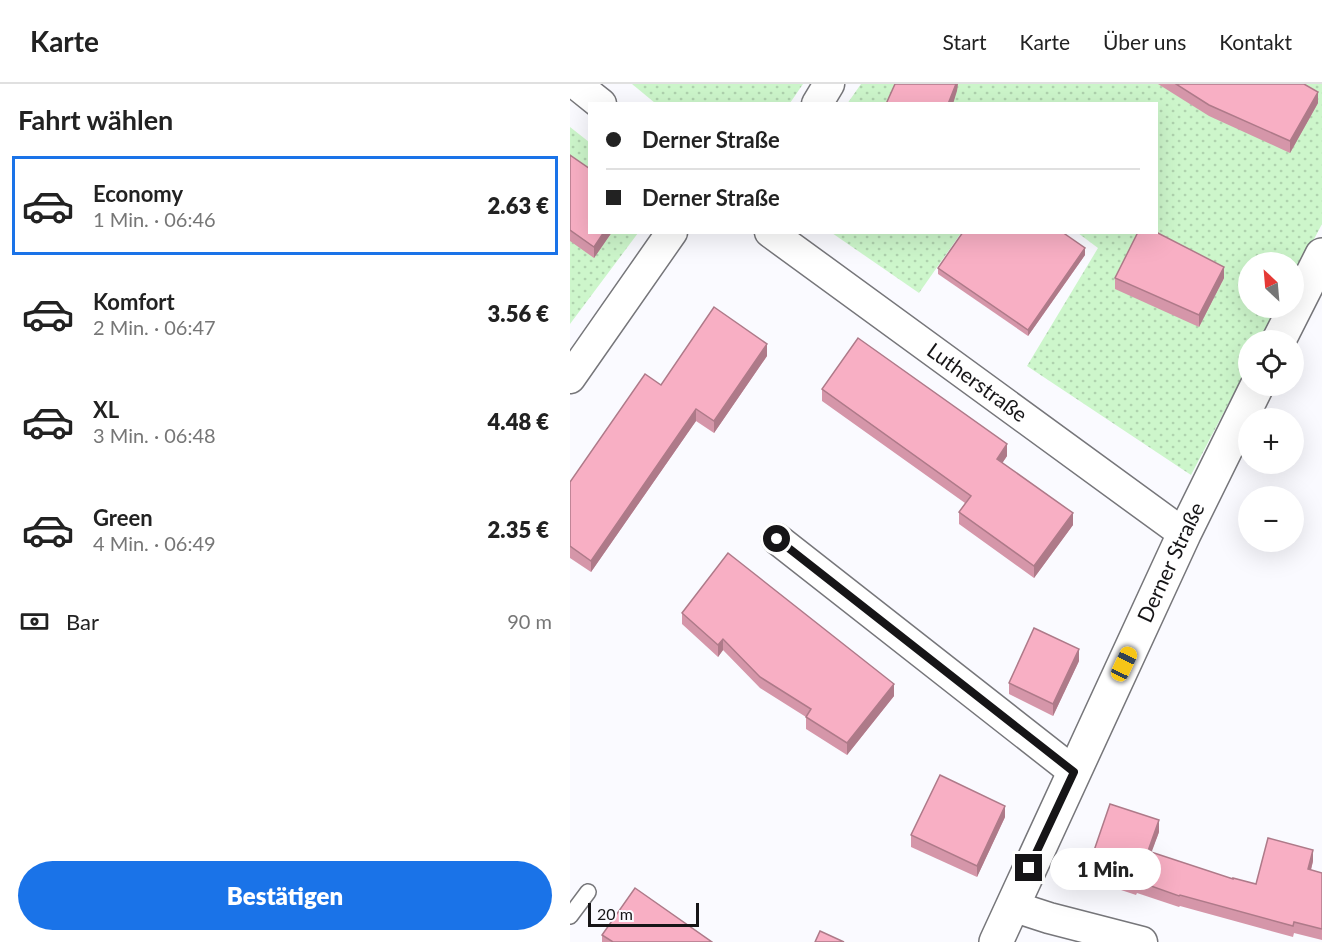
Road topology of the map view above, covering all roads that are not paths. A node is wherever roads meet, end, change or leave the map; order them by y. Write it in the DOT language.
graph roads {
  1 [pos="576,84"];
  2 [pos="829,84"];
  3 [pos="598,102"];
  4 [pos="818,102"];
  5 [pos="671,234"];
  6 [pos="773,234"];
  7 [pos="1322,255"];
  8 [pos="1284,330"];
  9 [pos="570,378"];
  10 [pos="1252,396"];
  11 [pos="1184,534"];
  12 [pos="777,539"];
  13 [pos="1074,772"];
  14 [pos="588,892"];
  15 [pos="1012,906"];
  16 [pos="570,916"];
  17 [pos="996,942"];
  18 [pos="1142,942"];
  1 -- 3 [label="street"];
  2 -- 4 [label="street"];
  5 -- 9 [label="street"];
  6 -- 11 [label="street, Lutherstraße"];
  7 -- 8 [label="street"];
  10 -- 11 [label="street, Derner Straße"];
  11 -- 13 [label="street, Derner Straße"];
  12 -- 13 [label="street"];
  13 -- 15 [label="street, Derner Straße"];
  14 -- 16 [label="lane"];
  15 -- 17 [label="street, Derner Straße"];
  15 -- 18 [label="street"];
}
